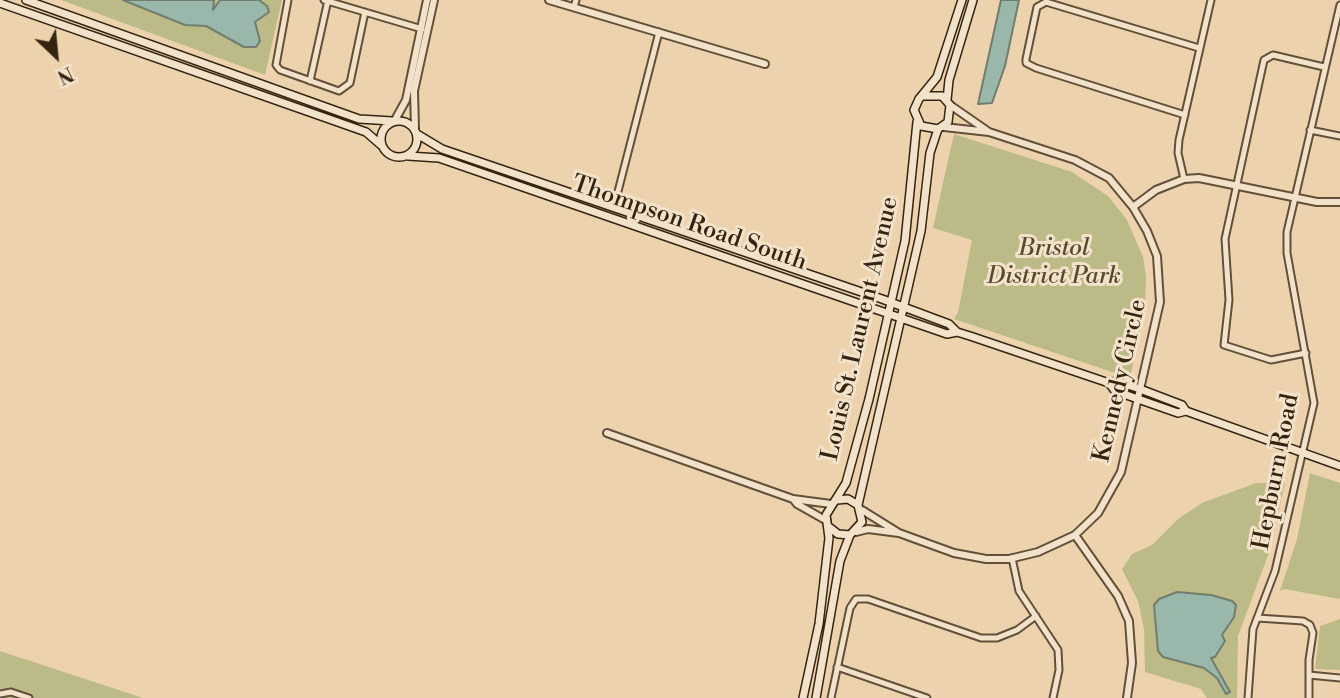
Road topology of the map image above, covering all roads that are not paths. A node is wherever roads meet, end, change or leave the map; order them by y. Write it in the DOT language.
graph roads {
  1 [pos="26,0"];
  2 [pos="288,0"];
  3 [pos="327,0"];
  4 [pos="427,0"];
  5 [pos="434,0"];
  6 [pos="549,0"];
  7 [pos="962,0"];
  8 [pos="973,0"];
  9 [pos="1211,0"];
  10 [pos="0,3"];
  11 [pos="575,4"];
  12 [pos="1340,5"];
  13 [pos="365,12"];
  14 [pos="1339,16"];
  15 [pos="425,30"];
  16 [pos="659,32"];
  17 [pos="1199,48"];
  18 [pos="765,64"];
  19 [pos="1324,67"];
  20 [pos="310,81"];
  21 [pos="924,96"];
  22 [pos="948,102"];
  23 [pos="1185,115"];
  24 [pos="393,120"];
  25 [pos="917,122"];
  26 [pos="941,128"];
  27 [pos="1310,130"];
  28 [pos="416,131"];
  29 [pos="989,132"];
  30 [pos="1340,136"];
  31 [pos="381,145"];
  32 [pos="408,156"];
  33 [pos="1184,179"];
  34 [pos="1236,183"];
  35 [pos="1295,197"];
  36 [pos="1340,202"];
  37 [pos="614,207"];
  38 [pos="1133,207"];
  39 [pos="891,303"];
  40 [pos="903,307"];
  41 [pos="889,312"];
  42 [pos="901,317"];
  43 [pos="957,332"];
  44 [pos="1306,353"];
  45 [pos="1109,383"];
  46 [pos="1140,389"];
  47 [pos="1138,399"];
  48 [pos="1186,411"];
  49 [pos="607,433"];
  50 [pos="1303,452"];
  51 [pos="1340,466"];
  52 [pos="793,499"];
  53 [pos="834,503"];
  54 [pos="860,507"];
  55 [pos="828,524"];
  56 [pos="853,533"];
  57 [pos="898,533"];
  58 [pos="1075,535"];
  59 [pos="1012,558"];
  60 [pos="1036,616"];
  61 [pos="1257,618"];
  62 [pos="838,667"];
  63 [pos="1309,676"];
  64 [pos="1340,678"];
  65 [pos="0,694"];
  66 [pos="29,698"];
  67 [pos="803,698"];
  68 [pos="816,698"];
  69 [pos="831,698"];
  70 [pos="928,698"];
  71 [pos="1053,698"];
  72 [pos="1127,698"];
  73 [pos="1248,698"];
  74 [pos="1309,698"];
  1 -- 24 [label="main road"];
  2 -- 20 [label="street"];
  3 -- 13 [label="street"];
  3 -- 20 [label="street"];
  4 -- 15 [label="street"];
  5 -- 15 [label="street"];
  6 -- 11 [label="street"];
  7 -- 21 [label="main road"];
  8 -- 22 [label="main road"];
  9 -- 17 [label="street"];
  10 -- 31 [label="main road"];
  11 -- 16 [label="street"];
  12 -- 14 [label="street, Hepburn Road"];
  13 -- 15 [label="street"];
  13 -- 20 [label="street"];
  14 -- 19 [label="street, Hepburn Road"];
  15 -- 24 [label="street"];
  15 -- 28 [label="street"];
  16 -- 18 [label="street"];
  16 -- 37 [label="street"];
  17 -- 23 [label="street"];
  17 -- 23 [label="street"];
  19 -- 27 [label="street, Hepburn Road"];
  19 -- 34 [label="street"];
  21 -- 22 [label="main road"];
  21 -- 25 [label="main road"];
  22 -- 26 [label="main road"];
  22 -- 29 [label="street, Kennedy Circle"];
  23 -- 33 [label="street"];
  24 -- 28 [label="main road"];
  24 -- 31 [label="main road"];
  25 -- 26 [label="main road"];
  25 -- 39 [label="main road, Louis St. Laurent Avenue"];
  26 -- 29 [label="street, Kennedy Circle"];
  26 -- 40 [label="main road, Louis St. Laurent Avenue"];
  27 -- 30 [label="street"];
  27 -- 35 [label="street, Hepburn Road"];
  28 -- 32 [label="main road"];
  28 -- 37 [label="main road, Thompson Road South"];
  29 -- 38 [label="street, Kennedy Circle"];
  31 -- 32 [label="main road"];
  32 -- 41 [label="main road, Thompson Road South"];
  33 -- 34 [label="street"];
  33 -- 38 [label="street"];
  34 -- 35 [label="street"];
  34 -- 44 [label="street"];
  35 -- 36 [label="street"];
  35 -- 44 [label="street, Hepburn Road"];
  37 -- 39 [label="main road, Thompson Road South"];
  38 -- 46 [label="street, Kennedy Circle"];
  39 -- 40 [label="main road, Thompson Road South"];
  39 -- 41 [label="main road, Louis St. Laurent Avenue"];
  40 -- 42 [label="main road, Louis St. Laurent Avenue"];
  40 -- 43 [label="main road, Thompson Road South"];
  41 -- 42 [label="main road, Thompson Road South"];
  41 -- 53 [label="main road, Louis St. Laurent Avenue"];
  42 -- 43 [label="main road, Thompson Road South"];
  42 -- 54 [label="main road, Louis St. Laurent Avenue"];
  43 -- 45 [label="main road, Thompson Road South"];
  44 -- 50 [label="street, Hepburn Road"];
  45 -- 46 [label="main road, Thompson Road South"];
  45 -- 47 [label="main road, Thompson Road South"];
  46 -- 47 [label="street, Kennedy Circle"];
  46 -- 48 [label="main road, Thompson Road South"];
  47 -- 48 [label="main road, Thompson Road South"];
  47 -- 58 [label="street, Kennedy Circle"];
  48 -- 50 [label="main road, Thompson Road South"];
  49 -- 52 [label="street"];
  50 -- 51 [label="main road, Thompson Road South"];
  50 -- 61 [label="street, Hepburn Road"];
  52 -- 53 [label="street"];
  52 -- 55 [label="street"];
  53 -- 54 [label="main road"];
  53 -- 55 [label="main road"];
  54 -- 56 [label="main road"];
  54 -- 57 [label="street, Kennedy Circle"];
  55 -- 56 [label="main road"];
  55 -- 67 [label="main road"];
  56 -- 57 [label="street, Kennedy Circle"];
  56 -- 68 [label="main road"];
  57 -- 59 [label="street, Kennedy Circle"];
  58 -- 59 [label="street, Kennedy Circle"];
  58 -- 72 [label="street"];
  59 -- 60 [label="street"];
  60 -- 62 [label="street"];
  60 -- 71 [label="street"];
  61 -- 63 [label="street"];
  61 -- 73 [label="street, Hepburn Road"];
  62 -- 69 [label="street"];
  62 -- 70 [label="street"];
  63 -- 64 [label="street"];
  63 -- 74 [label="street"];
  65 -- 66 [label="street"];
}
